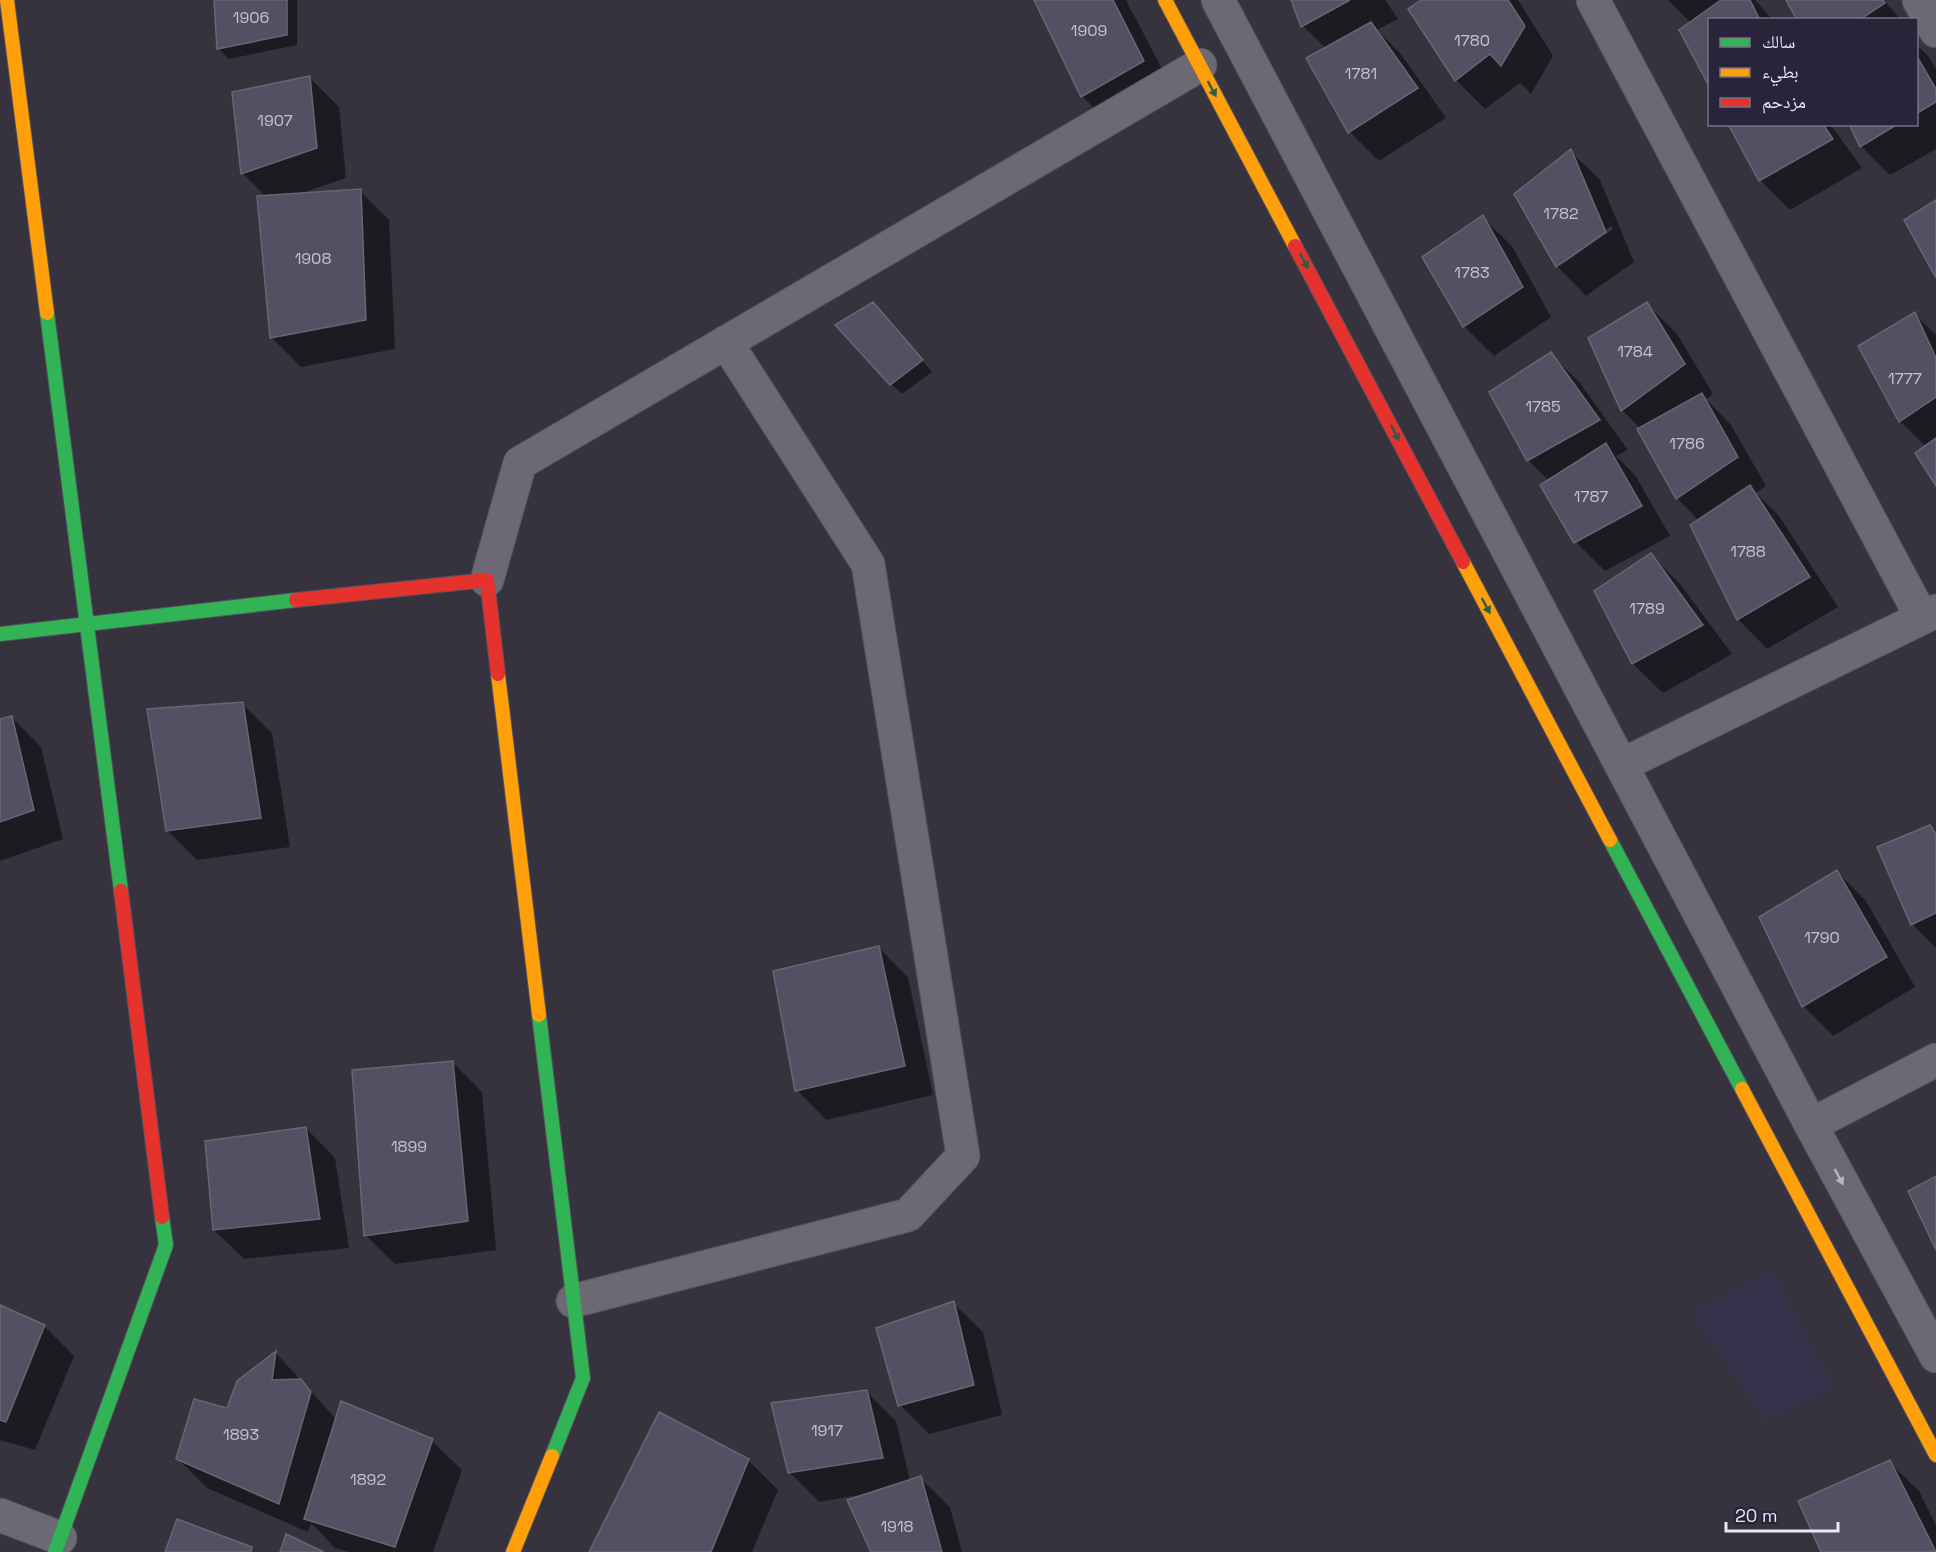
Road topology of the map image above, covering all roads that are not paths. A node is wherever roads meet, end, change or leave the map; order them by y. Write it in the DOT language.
graph roads {
  1 [pos="8,0"];
  2 [pos="1165,0"];
  3 [pos="1218,0"];
  4 [pos="1593,0"];
  5 [pos="1919,0"];
  6 [pos="1936,31"];
  7 [pos="1200,65"];
  8 [pos="726,342"];
  9 [pos="487,580"];
  10 [pos="1929,614"];
  11 [pos="87,622"];
  12 [pos="0,634"];
  13 [pos="1622,765"];
  14 [pos="1936,1060"];
  15 [pos="1811,1125"];
  16 [pos="573,1301"];
  17 [pos="1936,1356"];
  18 [pos="1936,1455"];
  19 [pos="0,1515"];
  20 [pos="58,1545"];
  21 [pos="513,1552"];
  1 -- 11 [label="street"];
  2 -- 7 [label="street"];
  3 -- 13 [label="street"];
  4 -- 10 [label="street"];
  5 -- 6 [label="street"];
  7 -- 8 [label="street"];
  7 -- 18 [label="street, one-way"];
  8 -- 9 [label="street"];
  8 -- 16 [label="street"];
  9 -- 11 [label="street"];
  9 -- 16 [label="street"];
  10 -- 13 [label="street"];
  11 -- 12 [label="street"];
  11 -- 20 [label="street"];
  13 -- 15 [label="street"];
  14 -- 15 [label="street"];
  15 -- 17 [label="street, one-way"];
  16 -- 21 [label="street"];
  19 -- 20 [label="street"];
}
